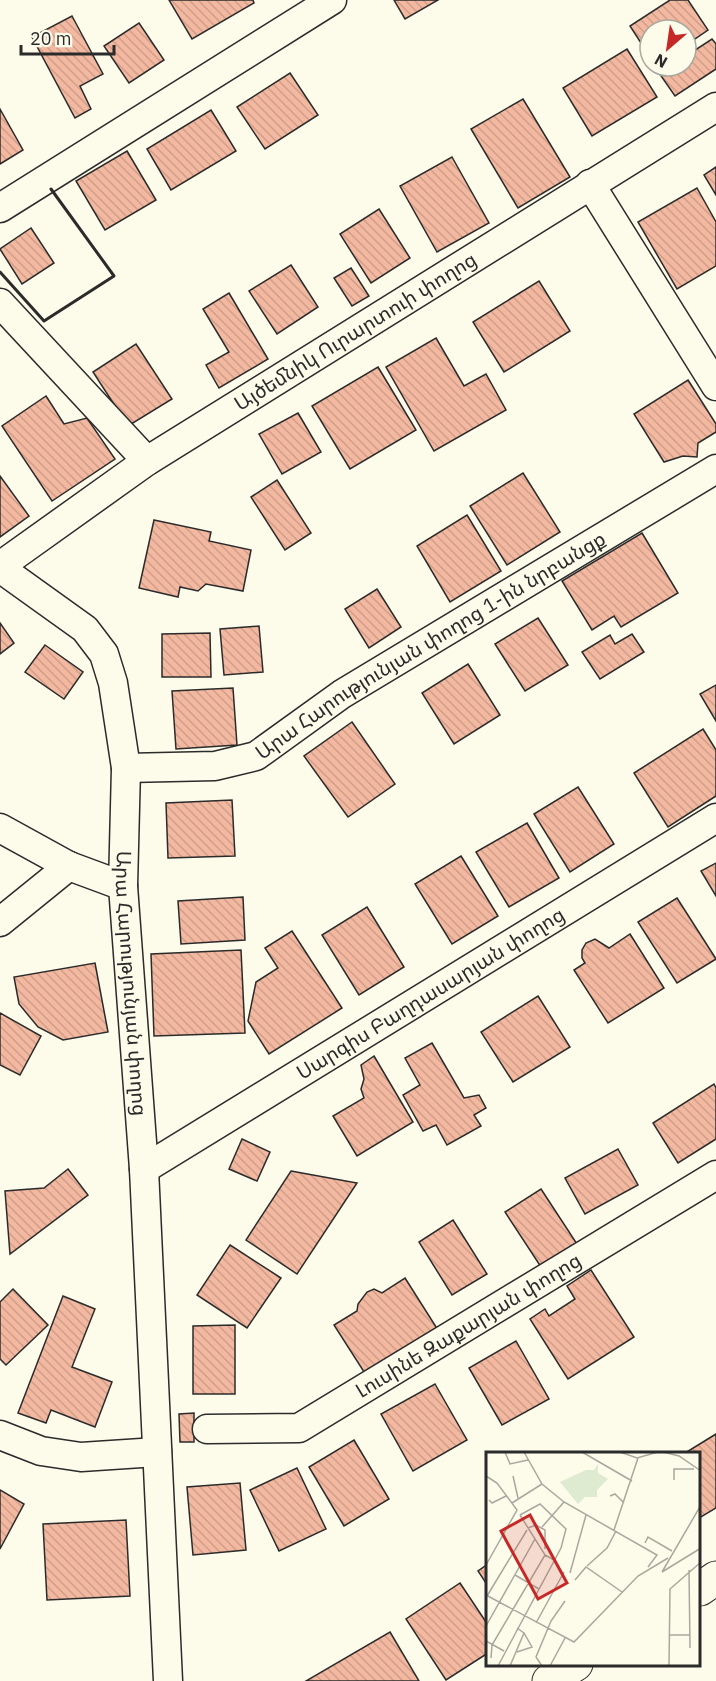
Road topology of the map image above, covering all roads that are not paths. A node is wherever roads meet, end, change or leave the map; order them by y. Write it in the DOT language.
graph roads {
  1 [pos="332,0"];
  2 [pos="716,106"];
  3 [pos="590,184"];
  4 [pos="0,208"];
  5 [pos="0,303"];
  6 [pos="716,386"];
  7 [pos="147,461"];
  8 [pos="716,469"];
  9 [pos="0,567"];
  10 [pos="126,768"];
  11 [pos="716,818"];
  12 [pos="0,828"];
  13 [pos="69,866"];
  14 [pos="123,886"];
  15 [pos="0,922"];
  16 [pos="144,1169"];
  17 [pos="716,1175"];
  18 [pos="207,1429"];
  19 [pos="0,1435"];
  20 [pos="157,1452"];
  21 [pos="716,1578"];
  22 [pos="701,1587"];
  23 [pos="574,1666"];
  24 [pos="168,1681"];
  25 [pos="549,1681"];
  1 -- 4 [label="street"];
  2 -- 3 [label="street, Այծեմնիկ Ուրարտուի փողոց"];
  3 -- 6 [label="street"];
  3 -- 7 [label="street, Այծեմնիկ Ուրարտուի փողոց"];
  5 -- 7 [label="street"];
  7 -- 9 [label="street, Այծեմնիկ Ուրարտուի փողոց"];
  8 -- 10 [label="street, Արա Հարությունյան փողոց 1-ին նրբանցք"];
  9 -- 10 [label="street, Արա Հարությունյան փողոց"];
  10 -- 14 [label="street, Արա Հարությունյան փողոց"];
  11 -- 16 [label="street, Սարգիս Բաղդասարյան փողոց"];
  12 -- 13 [label="street"];
  13 -- 14 [label="street"];
  13 -- 15 [label="street"];
  14 -- 16 [label="street, Արա Հարությունյան փողոց"];
  16 -- 20 [label="street, Արա Հարությունյան փողոց"];
  17 -- 18 [label="street, Լուսինե Զաքարյան փողոց"];
  19 -- 20 [label="street"];
  20 -- 24 [label="street, Արա Հարությունյան փողոց"];
  21 -- 22 [label="street"];
  23 -- 25 [label="street"];
}
